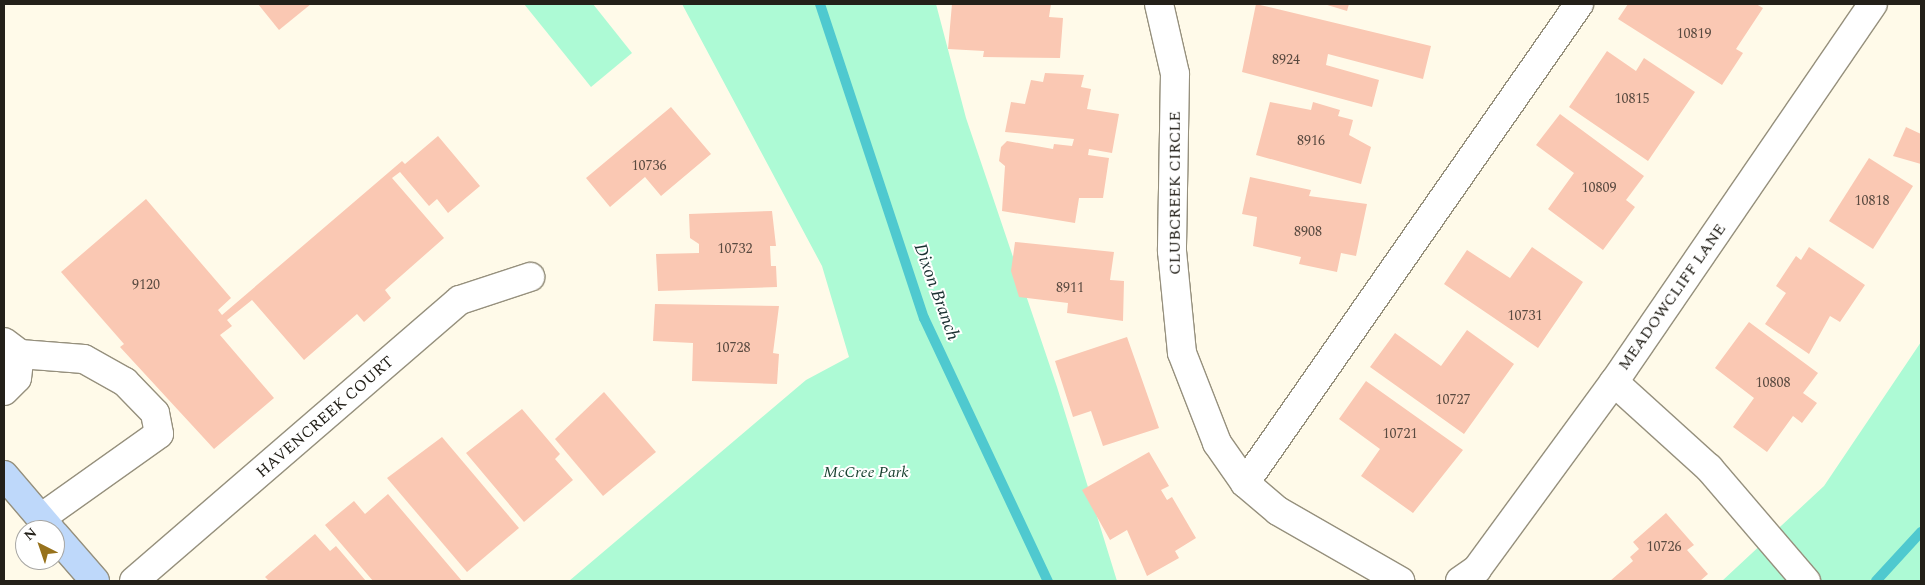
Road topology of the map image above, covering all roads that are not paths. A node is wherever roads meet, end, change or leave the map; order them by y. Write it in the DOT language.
graph roads {
  1 [pos="1159,4"];
  2 [pos="1579,4"];
  3 [pos="1873,4"];
  4 [pos="530,277"];
  5 [pos="12,348"];
  6 [pos="1614,382"];
  7 [pos="4,391"];
  8 [pos="4,475"];
  9 [pos="1245,483"];
  10 [pos="42,520"];
  11 [pos="58,520"];
  12 [pos="65,546"];
  13 [pos="95,581"];
  14 [pos="134,581"];
  15 [pos="1400,581"];
  16 [pos="1460,581"];
  17 [pos="1806,581"];
  1 -- 9 [label="street, CLUBCREEK CIRCLE"];
  2 -- 9 [label="street"];
  3 -- 6 [label="street, MEADOWCLIFF LANE"];
  4 -- 14 [label="street, HAVENCREEK COURT"];
  5 -- 7 [label="street"];
  5 -- 11 [label="street"];
  6 -- 16 [label="street, MEADOWCLIFF LANE"];
  6 -- 17 [label="street"];
  8 -- 10 [label="main road"];
  9 -- 15 [label="street, CLUBCREEK CIRCLE"];
  12 -- 13 [label="main road"];
}
